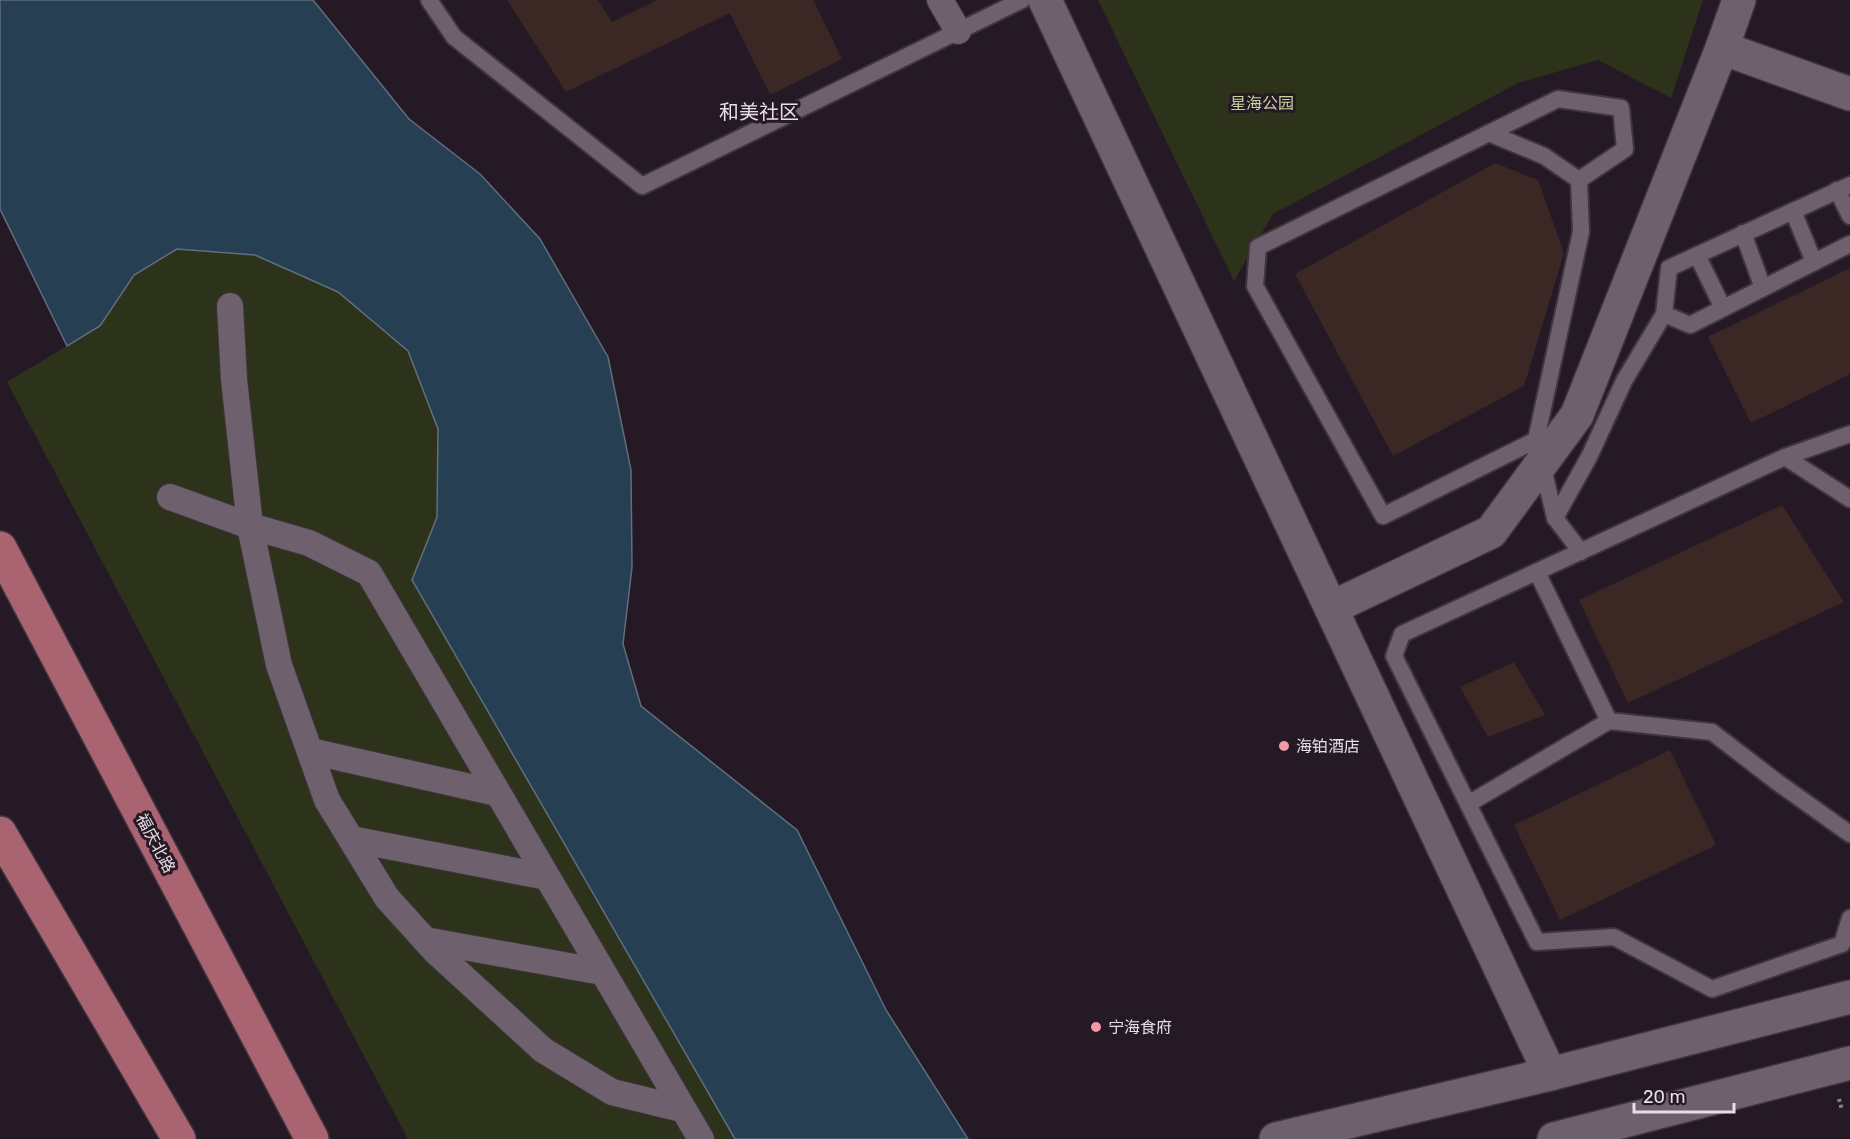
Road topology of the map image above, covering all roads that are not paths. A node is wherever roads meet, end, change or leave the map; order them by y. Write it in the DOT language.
graph roads {
  1 [pos="429,0"];
  2 [pos="940,0"];
  3 [pos="1022,0"];
  4 [pos="1045,0"];
  5 [pos="1739,0"];
  6 [pos="958,31"];
  7 [pos="1722,48"];
  8 [pos="1850,94"];
  9 [pos="1489,133"];
  10 [pos="1579,180"];
  11 [pos="1844,188"];
  12 [pos="1793,211"];
  13 [pos="1850,216"];
  14 [pos="1743,233"];
  15 [pos="1850,244"];
  16 [pos="1697,255"];
  17 [pos="1814,262"];
  18 [pos="1763,288"];
  19 [pos="231,306"];
  20 [pos="1723,308"];
  21 [pos="1664,314"];
  22 [pos="1850,434"];
  23 [pos="1539,452"];
  24 [pos="1785,457"];
  25 [pos="170,497"];
  26 [pos="1850,499"];
  27 [pos="1555,518"];
  28 [pos="250,526"];
  29 [pos="0,548"];
  30 [pos="1581,552"];
  31 [pos="1537,572"];
  32 [pos="1331,608"];
  33 [pos="1610,721"];
  34 [pos="310,752"];
  35 [pos="497,793"];
  36 [pos="1468,804"];
  37 [pos="0,833"];
  38 [pos="1850,834"];
  39 [pos="351,839"];
  40 [pos="547,877"];
  41 [pos="1850,918"];
  42 [pos="425,940"];
  43 [pos="602,972"];
  44 [pos="1850,997"];
  45 [pos="1850,1063"];
  46 [pos="1550,1074"];
  47 [pos="682,1109"];
  48 [pos="179,1139"];
  49 [pos="312,1139"];
  50 [pos="701,1139"];
  51 [pos="1276,1139"];
  52 [pos="1554,1139"];
  1 -- 6 [label="lane"];
  2 -- 6 [label="street"];
  3 -- 6 [label="lane"];
  4 -- 32 [label="street"];
  5 -- 7 [label="street"];
  7 -- 8 [label="street"];
  7 -- 23 [label="street"];
  9 -- 10 [label="lane"];
  9 -- 10 [label="lane"];
  9 -- 23 [label="lane"];
  10 -- 23 [label="lane"];
  11 -- 12 [label="lane"];
  11 -- 13 [label="lane"];
  12 -- 14 [label="lane"];
  12 -- 17 [label="lane"];
  14 -- 16 [label="lane"];
  14 -- 18 [label="lane"];
  15 -- 17 [label="lane"];
  16 -- 20 [label="lane"];
  16 -- 21 [label="lane"];
  17 -- 18 [label="lane"];
  18 -- 20 [label="lane"];
  19 -- 28 [label="street"];
  20 -- 21 [label="lane"];
  21 -- 27 [label="lane"];
  22 -- 24 [label="lane"];
  23 -- 27 [label="lane"];
  23 -- 32 [label="street"];
  24 -- 26 [label="lane"];
  24 -- 30 [label="lane"];
  25 -- 28 [label="street"];
  27 -- 30 [label="lane"];
  28 -- 34 [label="street"];
  28 -- 35 [label="street"];
  29 -- 49 [label="main road, 福庆北路"];
  30 -- 31 [label="lane"];
  31 -- 33 [label="lane"];
  31 -- 36 [label="lane"];
  32 -- 46 [label="street"];
  33 -- 36 [label="lane"];
  33 -- 38 [label="lane"];
  34 -- 35 [label="street"];
  34 -- 39 [label="street"];
  35 -- 40 [label="street"];
  36 -- 41 [label="lane"];
  37 -- 48 [label="main road"];
  39 -- 40 [label="street"];
  39 -- 42 [label="street"];
  40 -- 43 [label="street"];
  42 -- 43 [label="street"];
  42 -- 47 [label="street"];
  43 -- 47 [label="street"];
  44 -- 46 [label="street"];
  45 -- 52 [label="street"];
  46 -- 51 [label="street"];
  47 -- 50 [label="street"];
}
